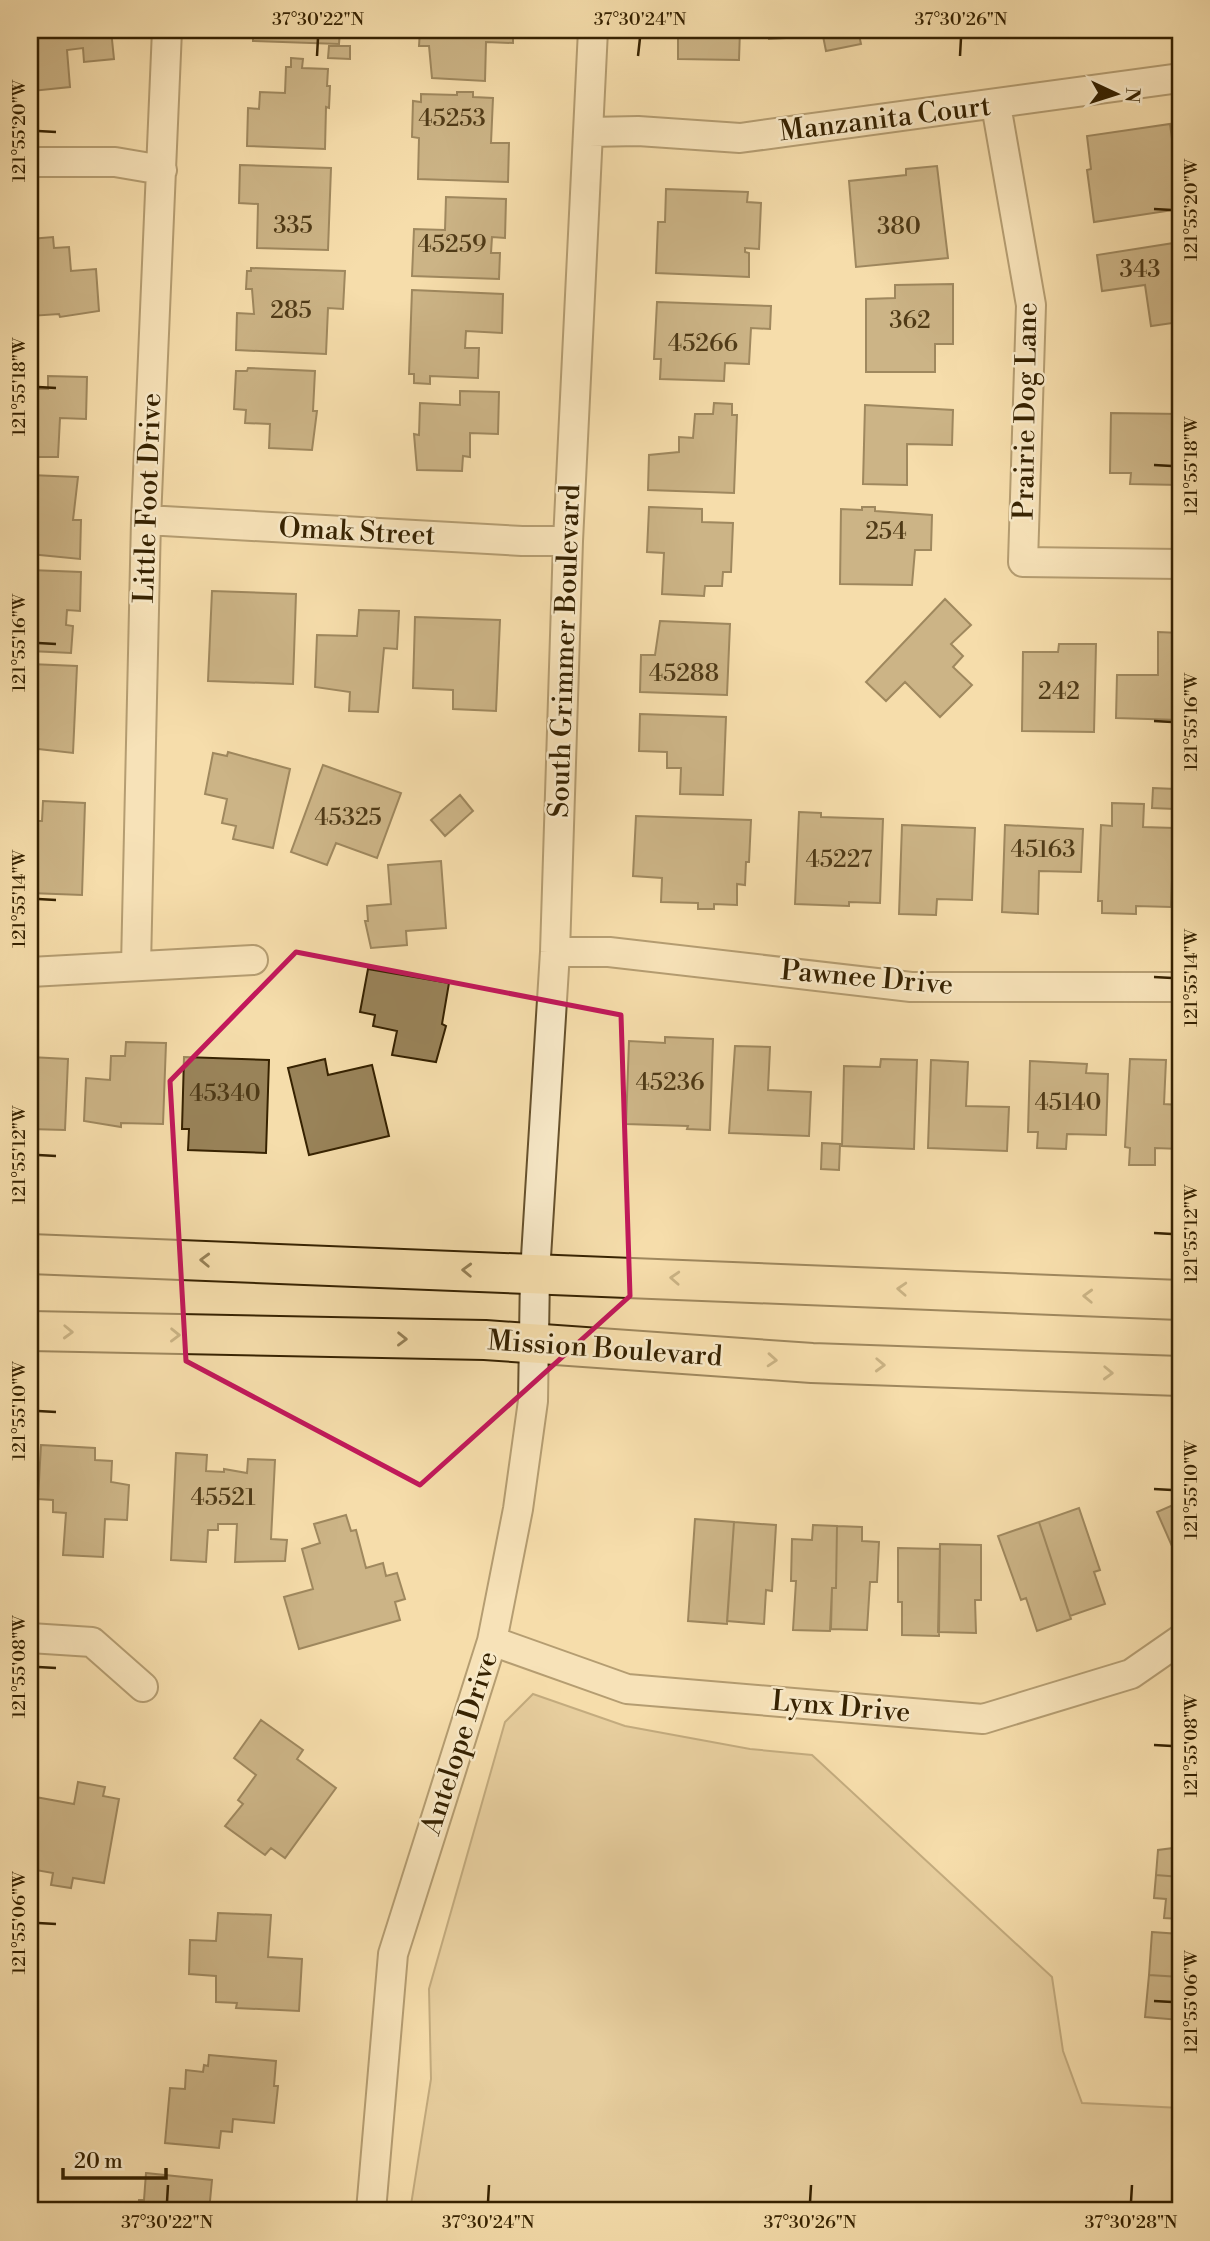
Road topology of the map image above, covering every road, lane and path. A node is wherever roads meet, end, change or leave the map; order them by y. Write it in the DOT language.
graph roads {
  1 [pos="167,30"];
  2 [pos="593,30"];
  3 [pos="1180,78"];
  4 [pos="996,105"];
  5 [pos="589,132"];
  6 [pos="30,162"];
  7 [pos="162,170"];
  8 [pos="146,520"];
  9 [pos="568,541"];
  10 [pos="1180,564"];
  11 [pos="555,952"];
  12 [pos="253,960"];
  13 [pos="136,966"];
  14 [pos="30,972"];
  15 [pos="1180,987"];
  16 [pos="30,1254"];
  17 [pos="535,1273"];
  18 [pos="1180,1300"];
  19 [pos="30,1331"];
  20 [pos="533,1342"];
  21 [pos="1180,1376"];
  22 [pos="30,1638"];
  23 [pos="1180,1640"];
  24 [pos="492,1641"];
  25 [pos="143,1687"];
  26 [pos="371,2211"];
  1 -- 7 [label="street, Little Foot Drive"];
  2 -- 5 [label="street, South Grimmer Boulevard"];
  3 -- 4 [label="street, Manzanita Court"];
  4 -- 5 [label="street, Manzanita Court"];
  4 -- 10 [label="street, Prairie Dog Lane"];
  5 -- 9 [label="street, South Grimmer Boulevard"];
  6 -- 7 [label="street"];
  7 -- 8 [label="street, Little Foot Drive"];
  8 -- 9 [label="street, Omak Street"];
  8 -- 13 [label="street, Little Foot Drive"];
  9 -- 11 [label="street, South Grimmer Boulevard"];
  11 -- 15 [label="street, Pawnee Drive"];
  11 -- 17 [label="street, South Grimmer Boulevard"];
  12 -- 13 [label="street"];
  13 -- 14 [label="street"];
  17 -- 16 [label="main road, one-way"];
  18 -- 17 [label="main road, one-way"];
  17 -- 20 [label="street, Antelope Drive"];
  19 -- 20 [label="main road, Mission Boulevard, one-way"];
  20 -- 21 [label="main road, Mission Boulevard, one-way"];
  20 -- 24 [label="street, Antelope Drive"];
  22 -- 25 [label="street"];
  23 -- 24 [label="street, Lynx Drive"];
  24 -- 26 [label="street, Antelope Drive"];
}
